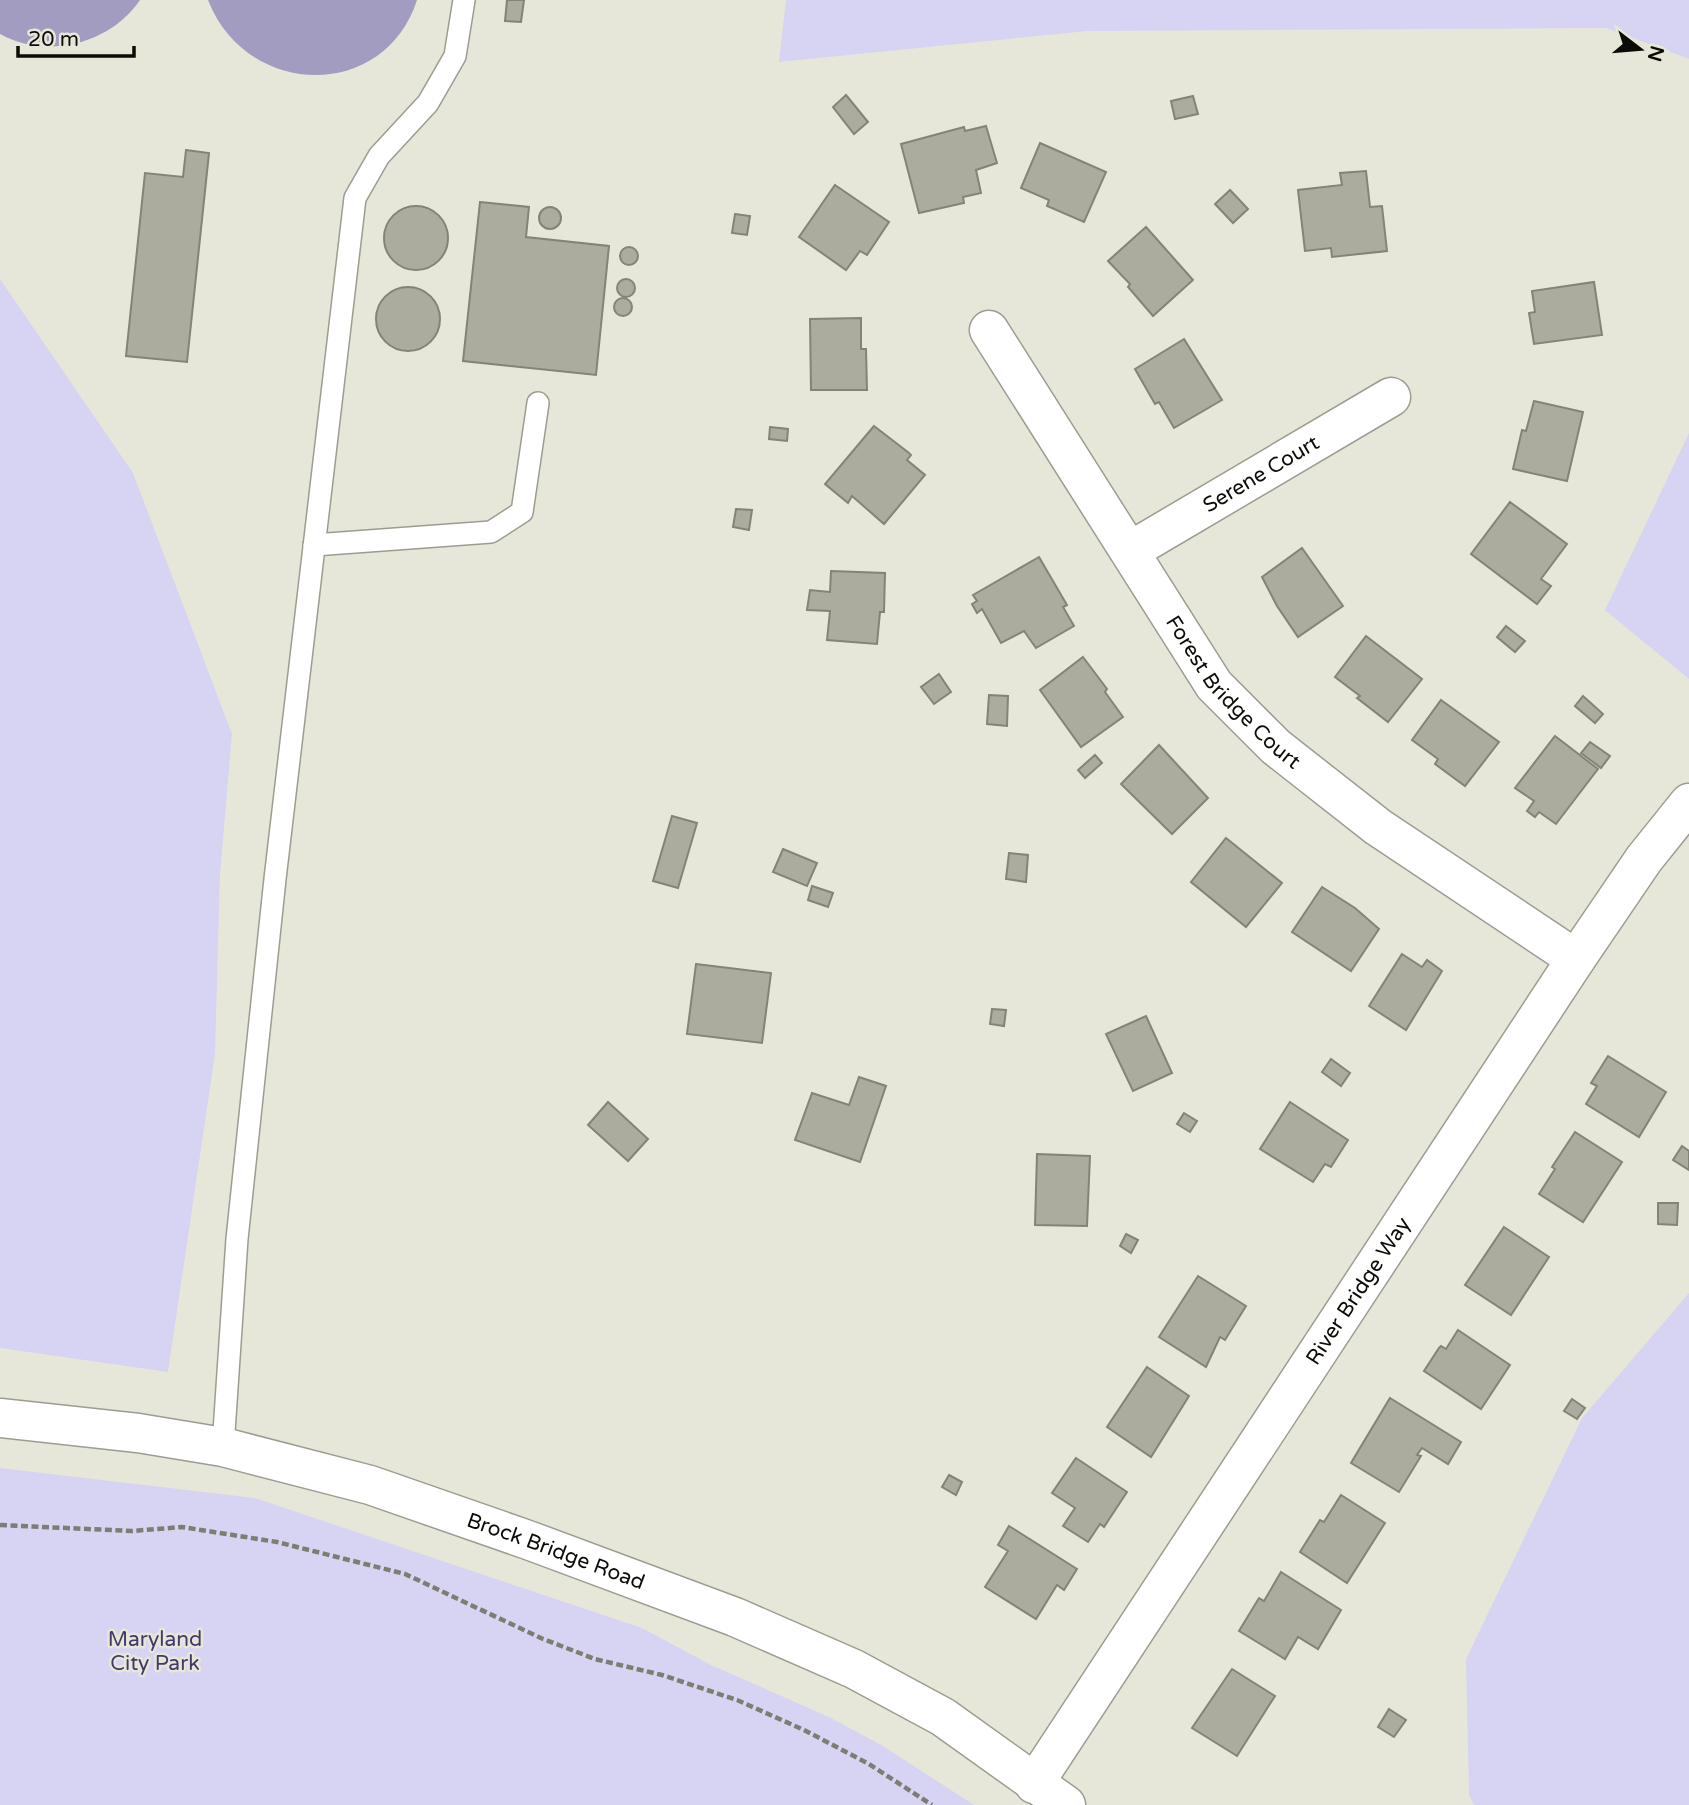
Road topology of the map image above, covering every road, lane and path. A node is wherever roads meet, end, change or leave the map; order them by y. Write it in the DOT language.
graph roads {
  1 [pos="464,0"];
  2 [pos="989,330"];
  3 [pos="1391,397"];
  4 [pos="538,403"];
  5 [pos="314,545"];
  6 [pos="1130,551"];
  7 [pos="1689,803"];
  8 [pos="1576,959"];
  9 [pos="0,1418"];
  10 [pos="223,1447"];
  11 [pos="0,1525"];
  12 [pos="1034,1784"];
  13 [pos="932,1805"];
  14 [pos="1066,1805"];
  1 -- 5 [label="lane"];
  2 -- 6 [label="street, Forest Bridge Court"];
  3 -- 6 [label="street, Serene Court"];
  4 -- 5 [label="lane"];
  5 -- 10 [label="lane"];
  6 -- 8 [label="street, Forest Bridge Court"];
  7 -- 8 [label="street, River Bridge Way"];
  8 -- 12 [label="street, River Bridge Way"];
  9 -- 10 [label="street, Brock Bridge Road"];
  10 -- 12 [label="street, Brock Bridge Road"];
  11 -- 13 [label="path"];
  12 -- 14 [label="street, Brock Bridge Road"];
}
